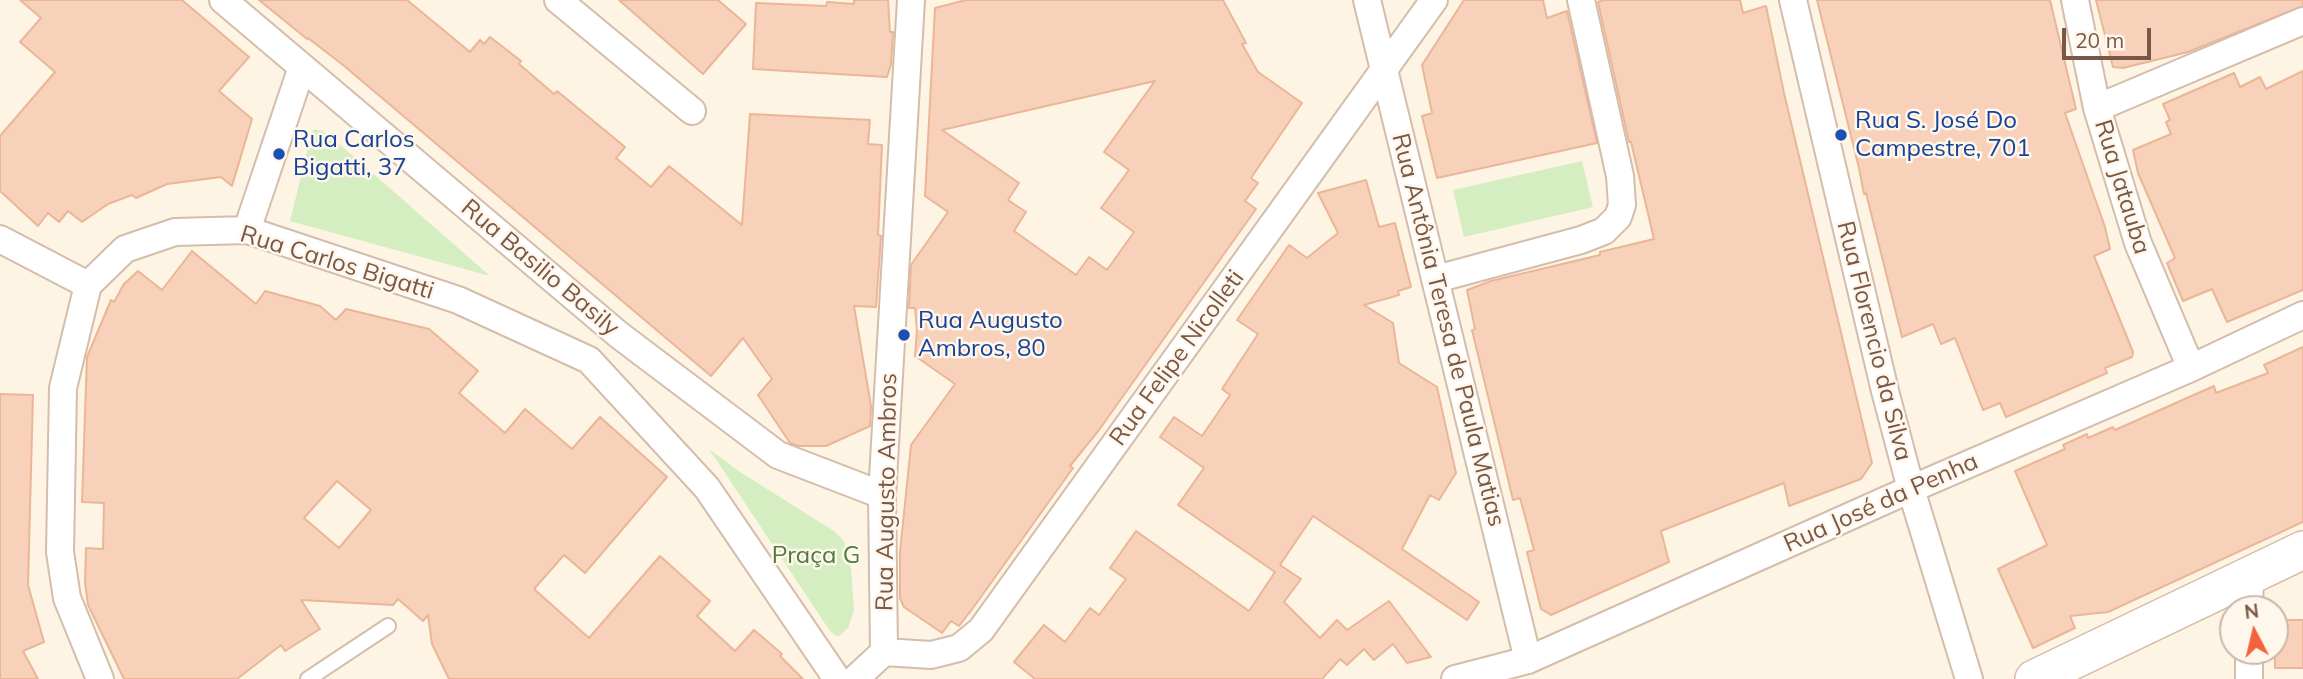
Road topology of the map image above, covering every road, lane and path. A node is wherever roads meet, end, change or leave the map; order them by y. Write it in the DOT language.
graph roads {
  1 [pos="223,0"];
  2 [pos="558,0"];
  3 [pos="911,0"];
  4 [pos="1367,0"];
  5 [pos="1434,0"];
  6 [pos="1581,0"];
  7 [pos="1793,0"];
  8 [pos="2075,0"];
  9 [pos="2303,21"];
  10 [pos="302,67"];
  11 [pos="1385,68"];
  12 [pos="2097,108"];
  13 [pos="692,111"];
  14 [pos="247,230"];
  15 [pos="0,239"];
  16 [pos="1436,279"];
  17 [pos="88,285"];
  18 [pos="2303,316"];
  19 [pos="619,335"];
  20 [pos="589,360"];
  21 [pos="2191,368"];
  22 [pos="1910,489"];
  23 [pos="882,495"];
  24 [pos="2303,550"];
  25 [pos="2249,593"];
  26 [pos="388,626"];
  27 [pos="884,652"];
  28 [pos="1528,660"];
  29 [pos="100,679"];
  30 [pos="308,679"];
  31 [pos="837,679"];
  32 [pos="855,679"];
  33 [pos="1455,679"];
  34 [pos="1969,679"];
  35 [pos="2034,679"];
  1 -- 10 [label="street, Rua Basilio Basily"];
  2 -- 13 [label="street"];
  3 -- 23 [label="street, Rua Augusto Ambros"];
  4 -- 11 [label="street, Rua Antônia Teresa de Paula Matias"];
  5 -- 11 [label="street, Rua Felipe Nicolleti"];
  6 -- 16 [label="street"];
  7 -- 22 [label="street, Rua Florencio da Silva"];
  8 -- 12 [label="street, Rua Jatauba"];
  9 -- 12 [label="street"];
  10 -- 14 [label="street"];
  10 -- 19 [label="street, Rua Basilio Basily"];
  11 -- 16 [label="street, Rua Antônia Teresa de Paula Matias"];
  11 -- 27 [label="street, Rua Felipe Nicolleti"];
  12 -- 21 [label="street, Rua Jatauba"];
  14 -- 17 [label="street, Rua Carlos Bigatti"];
  14 -- 20 [label="street, Rua Carlos Bigatti"];
  15 -- 17 [label="street"];
  16 -- 28 [label="street, Rua Antônia Teresa de Paula Matias"];
  17 -- 29 [label="street"];
  18 -- 21 [label="street, Rua José da Penha"];
  19 -- 20 [label="street"];
  19 -- 23 [label="street, Rua Basilio Basily"];
  20 -- 31 [label="street, Rua Carlos Bigatti"];
  21 -- 22 [label="street, Rua José da Penha"];
  22 -- 28 [label="street, Rua José da Penha"];
  22 -- 34 [label="street, Rua Florencio da Silva"];
  23 -- 27 [label="street, Rua Augusto Ambros"];
  24 -- 25 [label="main road"];
  25 -- 35 [label="main road"];
  26 -- 30 [label="lane"];
  27 -- 32 [label="street"];
  28 -- 33 [label="street, Rua José da Penha"];
}
